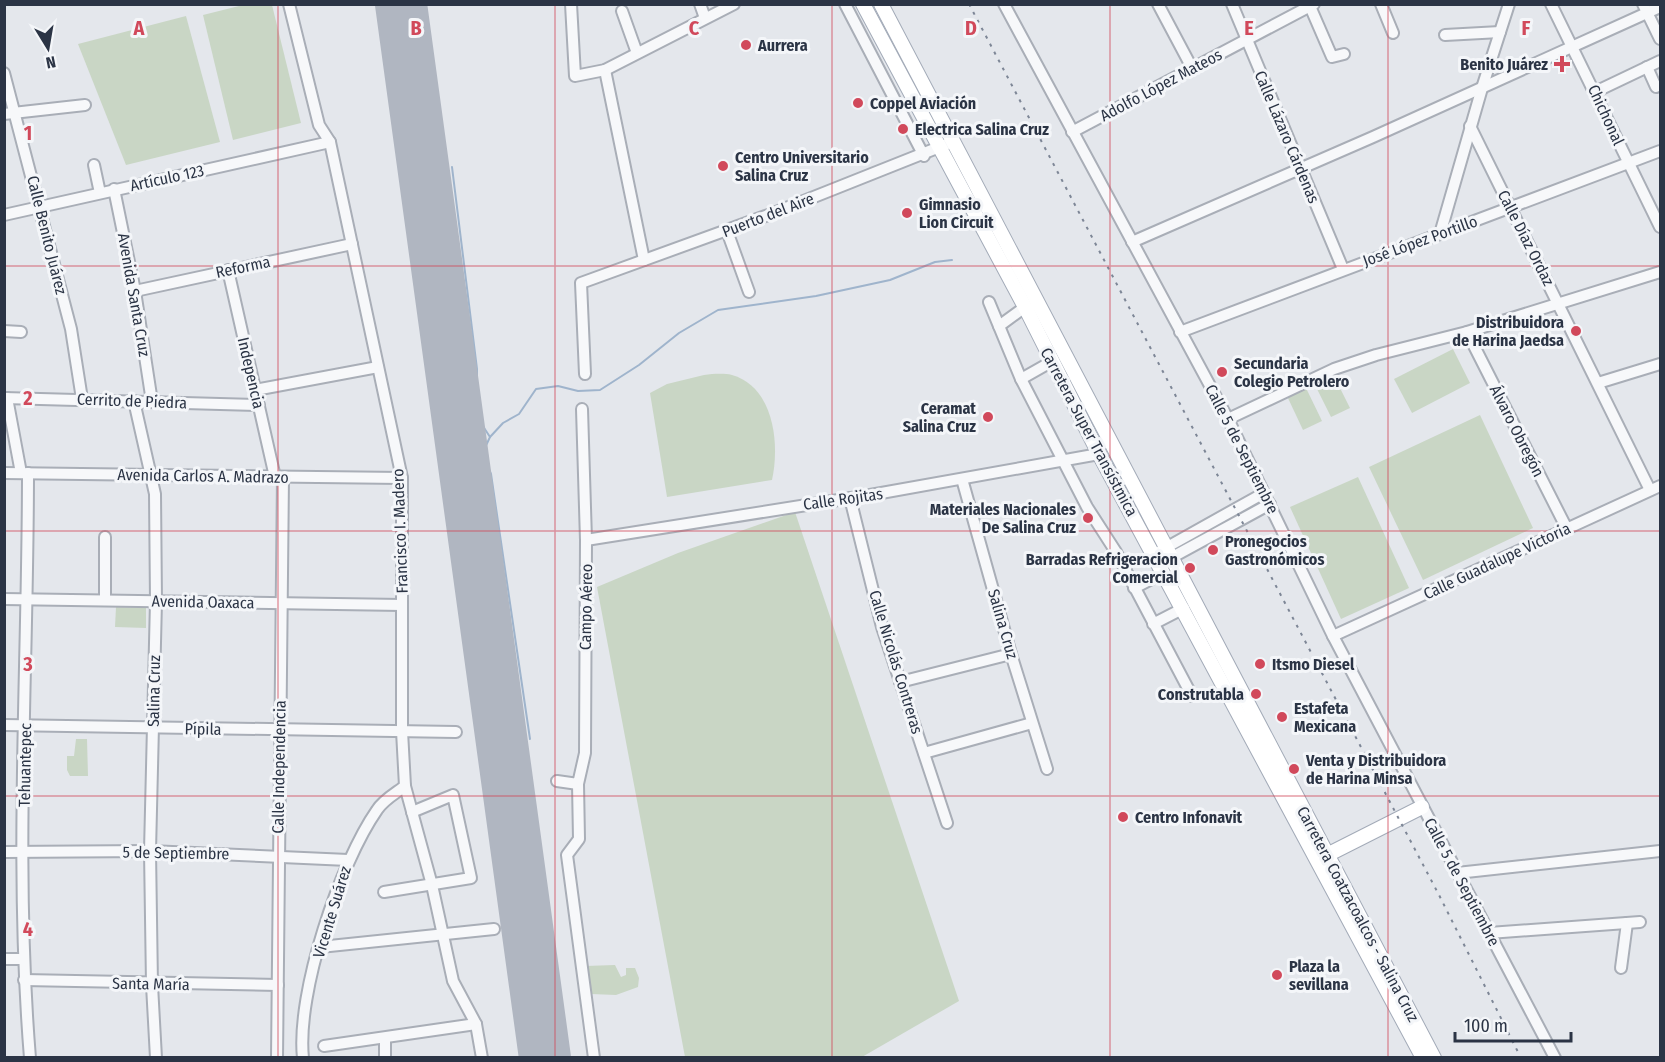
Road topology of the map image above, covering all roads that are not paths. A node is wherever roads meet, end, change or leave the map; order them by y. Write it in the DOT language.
graph roads {
  1 [pos="289,4"];
  2 [pos="571,4"];
  3 [pos="700,4"];
  4 [pos="734,4"];
  5 [pos="845,4"];
  6 [pos="863,4"];
  7 [pos="881,4"];
  8 [pos="1004,4"];
  9 [pos="1158,4"];
  10 [pos="1232,4"];
  11 [pos="1381,4"];
  12 [pos="1509,4"];
  13 [pos="1551,4"];
  14 [pos="1311,5"];
  15 [pos="1660,7"];
  16 [pos="1646,9"];
  17 [pos="622,11"];
  18 [pos="705,18"];
  19 [pos="1500,32"];
  20 [pos="1393,33"];
  21 [pos="1445,35"];
  22 [pos="1660,39"];
  23 [pos="1247,40"];
  24 [pos="1573,48"];
  25 [pos="637,53"];
  26 [pos="1344,54"];
  27 [pos="1660,61"];
  28 [pos="1192,68"];
  29 [pos="1647,68"];
  30 [pos="605,70"];
  31 [pos="4,73"];
  32 [pos="1656,87"];
  33 [pos="1482,88"];
  34 [pos="1595,92"];
  35 [pos="85,105"];
  36 [pos="10,113"];
  37 [pos="1470,126"];
  38 [pos="1072,132"];
  39 [pos="330,142"];
  40 [pos="946,145"];
  41 [pos="1660,151"];
  42 [pos="924,156"];
  43 [pos="1629,164"];
  44 [pos="93,165"];
  45 [pos="1301,169"];
  46 [pos="114,189"];
  47 [pos="100,193"];
  48 [pos="41,208"];
  49 [pos="1510,208"];
  50 [pos="4,215"];
  51 [pos="1660,227"];
  52 [pos="727,231"];
  53 [pos="1440,234"];
  54 [pos="1132,242"];
  55 [pos="352,244"];
  56 [pos="644,260"];
  57 [pos="1343,269"];
  58 [pos="228,270"];
  59 [pos="1660,272"];
  60 [pos="135,291"];
  61 [pos="749,292"];
  62 [pos="988,302"];
  63 [pos="1559,302"];
  64 [pos="1025,308"];
  65 [pos="999,326"];
  66 [pos="4,331"];
  67 [pos="21,332"];
  68 [pos="1180,332"];
  69 [pos="1467,332"];
  70 [pos="1051,362"];
  71 [pos="1660,364"];
  72 [pos="378,367"];
  73 [pos="585,374"];
  74 [pos="1021,379"];
  75 [pos="1598,383"];
  76 [pos="255,390"];
  77 [pos="6,398"];
  78 [pos="82,399"];
  79 [pos="134,400"];
  80 [pos="152,402"];
  81 [pos="259,405"];
  82 [pos="582,409"];
  83 [pos="1228,419"];
  84 [pos="1099,454"];
  85 [pos="1064,459"];
  86 [pos="4,472"];
  87 [pos="25,473"];
  88 [pos="151,475"];
  89 [pos="279,477"];
  90 [pos="402,478"];
  91 [pos="962,479"];
  92 [pos="1655,488"];
  93 [pos="1264,493"];
  94 [pos="850,498"];
  95 [pos="1270,504"];
  96 [pos="1567,529"];
  97 [pos="105,537"];
  98 [pos="586,540"];
  99 [pos="1162,560"];
  100 [pos="1134,588"];
  101 [pos="4,599"];
  102 [pos="28,599"];
  103 [pos="105,600"];
  104 [pos="156,601"];
  105 [pos="281,603"];
  106 [pos="402,606"];
  107 [pos="1184,608"];
  108 [pos="1153,624"];
  109 [pos="1333,636"];
  110 [pos="1011,654"];
  111 [pos="900,682"];
  112 [pos="1192,696"];
  113 [pos="1032,723"];
  114 [pos="4,725"];
  115 [pos="26,726"];
  116 [pos="153,728"];
  117 [pos="280,730"];
  118 [pos="402,731"];
  119 [pos="456,732"];
  120 [pos="924,753"];
  121 [pos="1047,769"];
  122 [pos="557,781"];
  123 [pos="578,784"];
  124 [pos="405,786"];
  125 [pos="1422,807"];
  126 [pos="412,812"];
  127 [pos="947,823"];
  128 [pos="22,851"];
  129 [pos="150,851"];
  130 [pos="1660,851"];
  131 [pos="4,852"];
  132 [pos="277,855"];
  133 [pos="1322,858"];
  134 [pos="348,860"];
  135 [pos="1457,873"];
  136 [pos="432,885"];
  137 [pos="384,892"];
  138 [pos="1640,922"];
  139 [pos="1627,923"];
  140 [pos="494,929"];
  141 [pos="1489,933"];
  142 [pos="442,936"];
  143 [pos="320,947"];
  144 [pos="24,959"];
  145 [pos="4,960"];
  146 [pos="1621,968"];
  147 [pos="24,980"];
  148 [pos="152,984"];
  149 [pos="278,985"];
  150 [pos="476,1024"];
  151 [pos="385,1038"];
  152 [pos="324,1046"];
  153 [pos="30,1058"];
  154 [pos="156,1058"];
  155 [pos="277,1058"];
  156 [pos="303,1058"];
  157 [pos="385,1058"];
  158 [pos="482,1058"];
  159 [pos="594,1058"];
  160 [pos="1423,1058"];
  161 [pos="1434,1058"];
  162 [pos="1555,1058"];
  1 -- 39 [label="street, Francisco I. Madero"];
  2 -- 30 [label="street"];
  3 -- 18 [label="street"];
  4 -- 18 [label="street"];
  5 -- 42 [label="street"];
  6 -- 40 [label="main road, Carretera Super Transístmica"];
  7 -- 40 [label="main road, Carretera Super Transístmica"];
  8 -- 38 [label="street, Calle 5 de Septiembre"];
  9 -- 28 [label="street"];
  10 -- 23 [label="street, Calle Lázaro Cárdenas"];
  11 -- 20 [label="street"];
  12 -- 19 [label="street"];
  13 -- 24 [label="street, Chichonal"];
  14 -- 23 [label="street, Adolfo López Mateos"];
  14 -- 26 [label="street"];
  15 -- 16 [label="street"];
  16 -- 22 [label="street"];
  16 -- 24 [label="street"];
  17 -- 25 [label="street"];
  18 -- 25 [label="street"];
  19 -- 21 [label="street"];
  19 -- 33 [label="street"];
  23 -- 28 [label="street, Adolfo López Mateos"];
  23 -- 45 [label="street, Calle Lázaro Cárdenas"];
  24 -- 33 [label="street"];
  24 -- 34 [label="street, Chichonal"];
  25 -- 30 [label="street"];
  27 -- 29 [label="street"];
  28 -- 38 [label="street, Adolfo López Mateos"];
  29 -- 32 [label="street"];
  29 -- 34 [label="street"];
  30 -- 56 [label="street"];
  31 -- 36 [label="street, Calle Benito Juárez"];
  33 -- 37 [label="street"];
  33 -- 45 [label="street"];
  34 -- 43 [label="street, Chichonal"];
  35 -- 36 [label="street"];
  36 -- 48 [label="street, Calle Benito Juárez"];
  37 -- 49 [label="street, Calle Díaz Ordaz"];
  37 -- 53 [label="street"];
  38 -- 54 [label="street, Calle 5 de Septiembre"];
  39 -- 46 [label="street, Artículo 123"];
  39 -- 55 [label="street, Francisco I. Madero"];
  40 -- 42 [label="street, Puerto del Aire"];
  40 -- 64 [label="main road, Carretera Super Transístmica"];
  40 -- 99 [label="main road, Carretera Super Transístmica"];
  41 -- 43 [label="street, José López Portillo"];
  42 -- 52 [label="street, Puerto del Aire"];
  43 -- 49 [label="street, José López Portillo"];
  43 -- 51 [label="street, Chichonal"];
  44 -- 47 [label="street"];
  45 -- 54 [label="street"];
  45 -- 57 [label="street, Calle Lázaro Cárdenas"];
  46 -- 47 [label="street, Artículo 123"];
  46 -- 60 [label="street, Avenida Santa Cruz"];
  47 -- 48 [label="street, Artículo 123"];
  48 -- 50 [label="street, Artículo 123"];
  48 -- 78 [label="street, Calle Benito Juárez"];
  49 -- 53 [label="street, José López Portillo"];
  49 -- 63 [label="street, Calle Díaz Ordaz"];
  52 -- 56 [label="street, Puerto del Aire"];
  52 -- 61 [label="street"];
  53 -- 57 [label="street, José López Portillo"];
  54 -- 68 [label="street, Calle 5 de Septiembre"];
  55 -- 58 [label="street, Reforma"];
  55 -- 72 [label="street, Francisco I. Madero"];
  56 -- 73 [label="street, Puerto del Aire"];
  57 -- 68 [label="street, José López Portillo"];
  58 -- 60 [label="street, Reforma"];
  58 -- 76 [label="street, Indepencia"];
  59 -- 63 [label="street"];
  60 -- 80 [label="street, Avenida Santa Cruz"];
  62 -- 65 [label="street"];
  63 -- 69 [label="street"];
  63 -- 75 [label="street, Calle Díaz Ordaz"];
  64 -- 65 [label="street"];
  64 -- 70 [label="main road, Carretera Super Transístmica"];
  65 -- 74 [label="street"];
  66 -- 67 [label="street"];
  68 -- 83 [label="street, Calle 5 de Septiembre"];
  69 -- 83 [label="street"];
  69 -- 96 [label="street, Álvaro Obregón"];
  70 -- 74 [label="street"];
  70 -- 84 [label="main road, Carretera Super Transístmica"];
  71 -- 75 [label="street"];
  72 -- 76 [label="street"];
  72 -- 90 [label="street, Francisco I. Madero"];
  74 -- 85 [label="street"];
  75 -- 92 [label="street, Calle Díaz Ordaz"];
  76 -- 81 [label="street, Indepencia"];
  77 -- 78 [label="street, Cerrito de Piedra"];
  77 -- 87 [label="street, Tehuantepec"];
  78 -- 79 [label="street, Cerrito de Piedra"];
  79 -- 80 [label="street, Cerrito de Piedra"];
  79 -- 88 [label="street, Salina Cruz"];
  80 -- 81 [label="street, Cerrito de Piedra"];
  81 -- 89 [label="street, Indepencia"];
  82 -- 98 [label="street, Campo Aéreo"];
  83 -- 93 [label="street, Calle 5 de Septiembre"];
  84 -- 85 [label="street, Calle Rojitas"];
  84 -- 99 [label="main road, Carretera Super Transístmica"];
  85 -- 91 [label="street, Calle Rojitas"];
  85 -- 100 [label="street"];
  86 -- 87 [label="street, Avenida Carlos A. Madrazo"];
  87 -- 88 [label="street, Avenida Carlos A. Madrazo"];
  87 -- 102 [label="street, Tehuantepec"];
  88 -- 89 [label="street, Avenida Carlos A. Madrazo"];
  88 -- 104 [label="street, Salina Cruz"];
  89 -- 90 [label="street, Avenida Carlos A. Madrazo"];
  89 -- 105 [label="street, Calle Independencia"];
  90 -- 106 [label="street, Francisco I. Madero"];
  91 -- 94 [label="street, Calle Rojitas"];
  91 -- 110 [label="street, Salina Cruz"];
  92 -- 96 [label="street, Calle Guadalupe Victoria"];
  93 -- 95 [label="street, Calle 5 de Septiembre"];
  93 -- 99 [label="street"];
  94 -- 98 [label="street, Calle Rojitas"];
  94 -- 111 [label="street, Calle Nicolás Contreras"];
  95 -- 99 [label="street"];
  95 -- 109 [label="street, Calle 5 de Septiembre"];
  96 -- 109 [label="street, Calle Guadalupe Victoria"];
  97 -- 103 [label="street"];
  98 -- 123 [label="street, Campo Aéreo"];
  99 -- 100 [label="street"];
  99 -- 107 [label="main road, Carretera Super Transístmica"];
  99 -- 133 [label="main road, Carretera Coatzacoalcos - Salina Cruz"];
  100 -- 108 [label="street"];
  101 -- 102 [label="street, Avenida Oaxaca"];
  102 -- 103 [label="street, Avenida Oaxaca"];
  102 -- 115 [label="street, Tehuantepec"];
  103 -- 104 [label="street, Avenida Oaxaca"];
  104 -- 105 [label="street, Avenida Oaxaca"];
  104 -- 116 [label="street, Salina Cruz"];
  105 -- 106 [label="street, Avenida Oaxaca"];
  105 -- 117 [label="street, Calle Independencia"];
  106 -- 118 [label="street, Francisco I. Madero"];
  107 -- 108 [label="street"];
  107 -- 133 [label="main road, Carretera Super Transístmica"];
  108 -- 112 [label="street"];
  109 -- 125 [label="street, Calle 5 de Septiembre"];
  110 -- 111 [label="street"];
  110 -- 113 [label="street, Salina Cruz"];
  111 -- 120 [label="street, Calle Nicolás Contreras"];
  113 -- 120 [label="street"];
  113 -- 121 [label="street, Salina Cruz"];
  114 -- 115 [label="street, Pípila"];
  115 -- 116 [label="street, Pípila"];
  115 -- 128 [label="street, Tehuantepec"];
  116 -- 117 [label="street, Pípila"];
  116 -- 129 [label="street, Salina Cruz"];
  117 -- 118 [label="street, Pípila"];
  117 -- 132 [label="street, Calle Independencia"];
  118 -- 119 [label="street, Pípila"];
  118 -- 124 [label="street, Francisco I. Madero"];
  120 -- 127 [label="street, Calle Nicolás Contreras"];
  122 -- 123 [label="street"];
  123 -- 159 [label="street, Campo Aéreo"];
  124 -- 126 [label="street, Francisco I. Madero"];
  124 -- 134 [label="street, Vicente Suárez"];
  125 -- 133 [label="main road"];
  125 -- 135 [label="street, Calle 5 de Septiembre"];
  126 -- 136 [label="street, Francisco I. Madero"];
  126 -- 136 [label="street"];
  128 -- 129 [label="street, 5 de Septiembre"];
  128 -- 131 [label="street, 5 de Septiembre"];
  128 -- 144 [label="street, Tehuantepec"];
  129 -- 132 [label="street, 5 de Septiembre"];
  129 -- 148 [label="street, Salina Cruz"];
  130 -- 135 [label="street"];
  132 -- 134 [label="street, 5 de Septiembre"];
  132 -- 149 [label="street, Calle Independencia"];
  133 -- 160 [label="main road, Carretera Super Transístmica"];
  133 -- 161 [label="main road, Carretera Coatzacoalcos - Salina Cruz"];
  134 -- 143 [label="street, Vicente Suárez"];
  135 -- 141 [label="street, Calle 5 de Septiembre"];
  136 -- 137 [label="street"];
  136 -- 142 [label="street, Francisco I. Madero"];
  138 -- 139 [label="street"];
  139 -- 141 [label="street"];
  139 -- 146 [label="street"];
  140 -- 142 [label="street"];
  141 -- 162 [label="street, Calle 5 de Septiembre"];
  142 -- 143 [label="street"];
  142 -- 150 [label="street, Francisco I. Madero"];
  143 -- 156 [label="street, Vicente Suárez"];
  144 -- 145 [label="street"];
  144 -- 147 [label="street, Tehuantepec"];
  147 -- 148 [label="street, Santa María"];
  147 -- 153 [label="street, Tehuantepec"];
  148 -- 149 [label="street, Santa María"];
  148 -- 154 [label="street, Salina Cruz"];
  149 -- 155 [label="street, Calle Independencia"];
  150 -- 151 [label="street"];
  150 -- 158 [label="street"];
  151 -- 152 [label="street"];
  151 -- 157 [label="street"];
}
